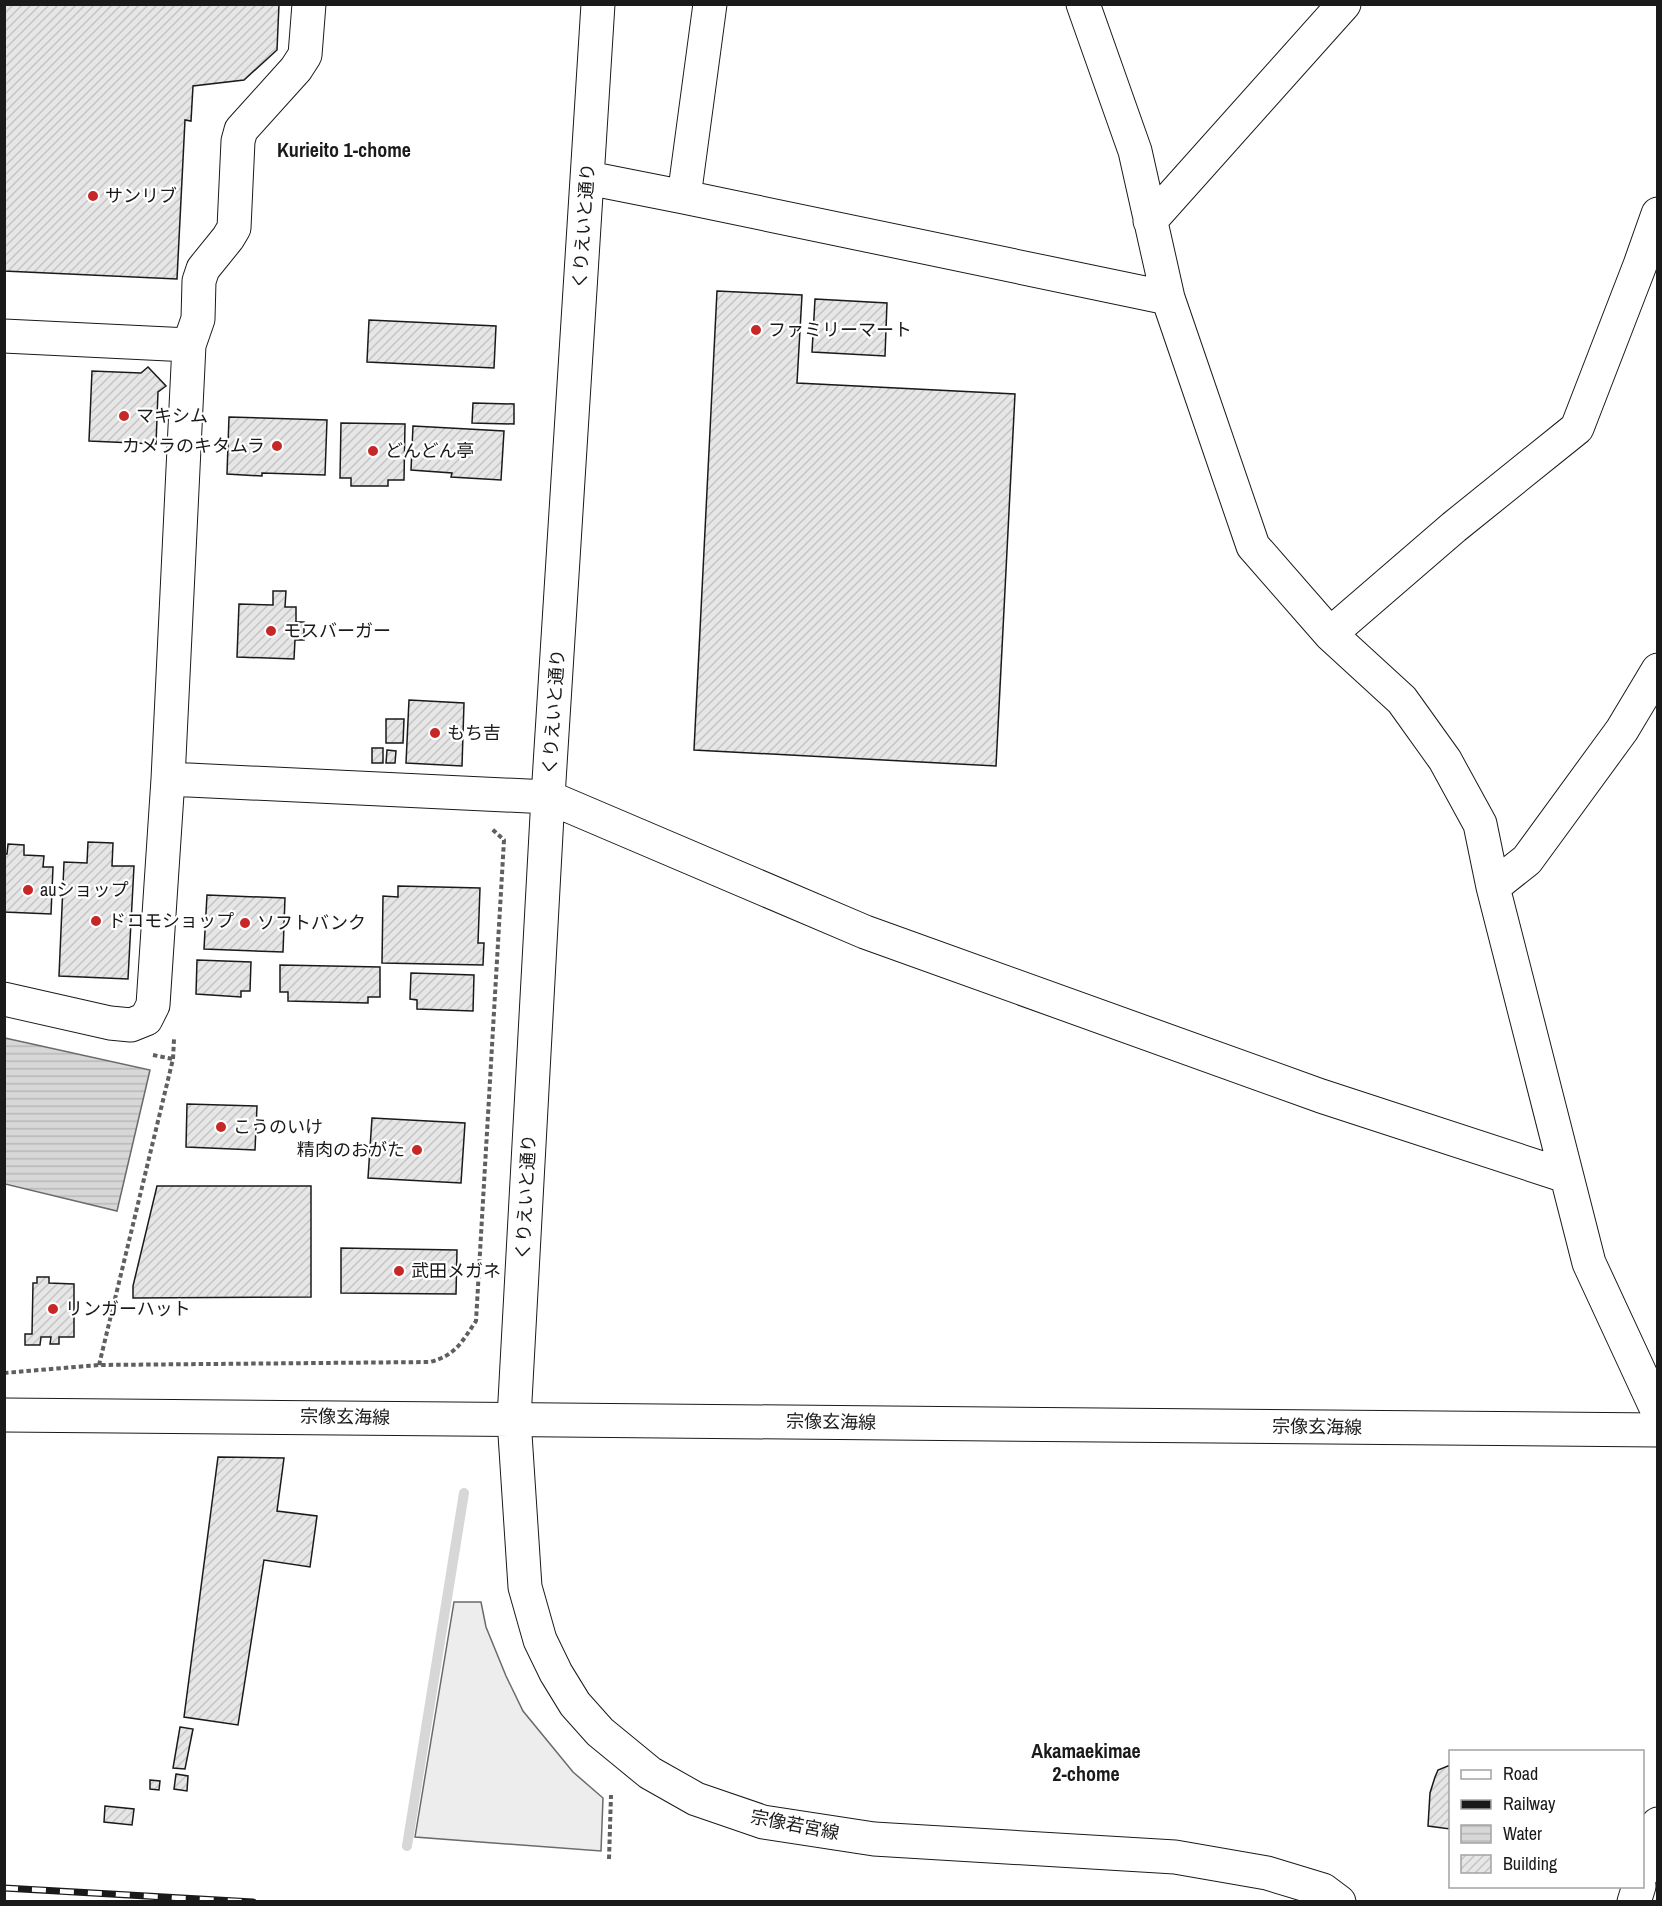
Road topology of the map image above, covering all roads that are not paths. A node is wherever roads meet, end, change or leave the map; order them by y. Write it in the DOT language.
graph roads {
  1 [pos="309,4"];
  2 [pos="598,4"];
  3 [pos="710,4"];
  4 [pos="1083,4"];
  5 [pos="1344,4"];
  6 [pos="588,178"];
  7 [pos="684,196"];
  8 [pos="1658,214"];
  9 [pos="1150,221"];
  10 [pos="1168,298"];
  11 [pos="4,336"];
  12 [pos="189,345"];
  13 [pos="1330,634"];
  14 [pos="1658,670"];
  15 [pos="168,779"];
  16 [pos="548,797"];
  17 [pos="1493,887"];
  18 [pos="4,999"];
  19 [pos="1566,1176"];
  20 [pos="1658,1412"];
  21 [pos="4,1415"];
  22 [pos="514,1419"];
  23 [pos="1658,1430"];
  24 [pos="1658,1824"];
  25 [pos="1644,1868"];
  26 [pos="1339,1902"];
  1 -- 12 [label="street"];
  2 -- 6 [label="street, くりえいと通り"];
  3 -- 7 [label="street"];
  4 -- 9 [label="street"];
  5 -- 9 [label="street"];
  6 -- 7 [label="street"];
  6 -- 16 [label="street, くりえいと通り"];
  7 -- 10 [label="street"];
  8 -- 13 [label="street"];
  9 -- 10 [label="street"];
  10 -- 13 [label="street"];
  11 -- 12 [label="street"];
  12 -- 15 [label="street"];
  13 -- 17 [label="street"];
  14 -- 17 [label="street"];
  15 -- 16 [label="street"];
  15 -- 18 [label="street"];
  16 -- 19 [label="street"];
  16 -- 22 [label="street, くりえいと通り"];
  17 -- 19 [label="street"];
  19 -- 20 [label="street"];
  21 -- 22 [label="street, 宗像玄海線"];
  22 -- 23 [label="street, 宗像玄海線"];
  22 -- 26 [label="street, 宗像若宮線"];
  24 -- 25 [label="street"];
}
